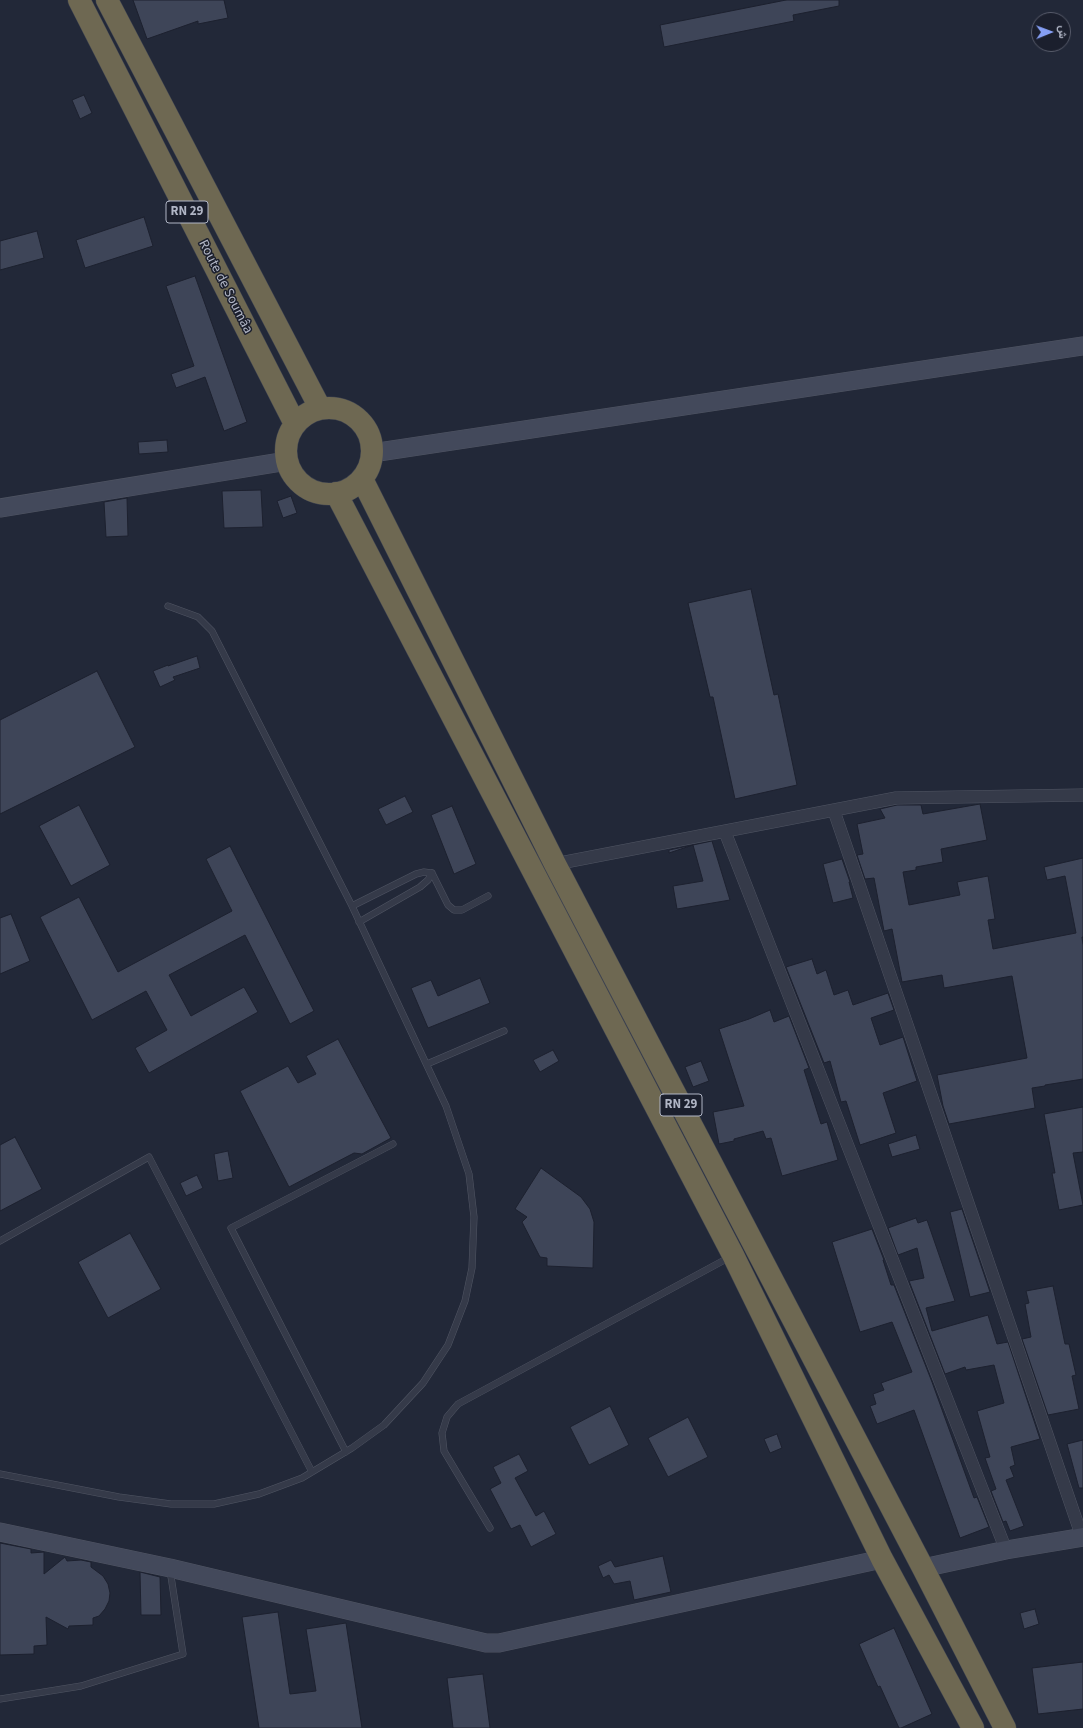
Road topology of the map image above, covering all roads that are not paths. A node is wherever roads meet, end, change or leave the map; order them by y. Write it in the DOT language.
graph roads {
  1 [pos="79,0"];
  2 [pos="107,0"];
  3 [pos="1083,346"];
  4 [pos="320,408"];
  5 [pos="295,424"];
  6 [pos="372,453"];
  7 [pos="287,461"];
  8 [pos="362,479"];
  9 [pos="336,493"];
  10 [pos="0,508"];
  11 [pos="168,606"];
  12 [pos="1083,795"];
  13 [pos="834,811"];
  14 [pos="725,832"];
  15 [pos="555,864"];
  16 [pos="432,873"];
  17 [pos="488,896"];
  18 [pos="352,906"];
  19 [pos="359,922"];
  20 [pos="504,1031"];
  21 [pos="427,1064"];
  22 [pos="392,1144"];
  23 [pos="0,1241"];
  24 [pos="733,1255"];
  25 [pos="346,1452"];
  26 [pos="312,1472"];
  27 [pos="0,1474"];
  28 [pos="490,1528"];
  29 [pos="0,1532"];
  30 [pos="1083,1537"];
  31 [pos="1006,1550"];
  32 [pos="882,1559"];
  33 [pos="170,1568"];
  34 [pos="923,1568"];
  35 [pos="0,1699"];
  36 [pos="973,1728"];
  37 [pos="1005,1728"];
  1 -- 5 [label="highway, Route de Soumâa / RN 29"];
  2 -- 4 [label="highway, RN 29"];
  3 -- 6 [label="street"];
  4 -- 5 [label="highway"];
  4 -- 6 [label="highway"];
  5 -- 7 [label="highway"];
  6 -- 8 [label="highway"];
  7 -- 9 [label="highway"];
  7 -- 10 [label="street"];
  8 -- 9 [label="highway"];
  8 -- 15 [label="highway, RN 29"];
  9 -- 24 [label="highway"];
  11 -- 18 [label="lane"];
  12 -- 13 [label="street"];
  13 -- 14 [label="street"];
  13 -- 30 [label="street"];
  14 -- 15 [label="street"];
  14 -- 31 [label="street"];
  15 -- 34 [label="highway, RN 29"];
  16 -- 17 [label="lane"];
  16 -- 18 [label="lane"];
  16 -- 19 [label="lane"];
  18 -- 19 [label="lane"];
  19 -- 21 [label="lane"];
  20 -- 21 [label="lane"];
  21 -- 25 [label="lane"];
  22 -- 25 [label="lane"];
  23 -- 26 [label="lane"];
  24 -- 28 [label="lane"];
  24 -- 32 [label="highway"];
  25 -- 26 [label="lane"];
  26 -- 27 [label="lane"];
  29 -- 33 [label="street"];
  30 -- 31 [label="street"];
  31 -- 34 [label="street"];
  32 -- 33 [label="street"];
  32 -- 36 [label="highway"];
  33 -- 35 [label="lane"];
  34 -- 37 [label="highway, RN 29"];
}
